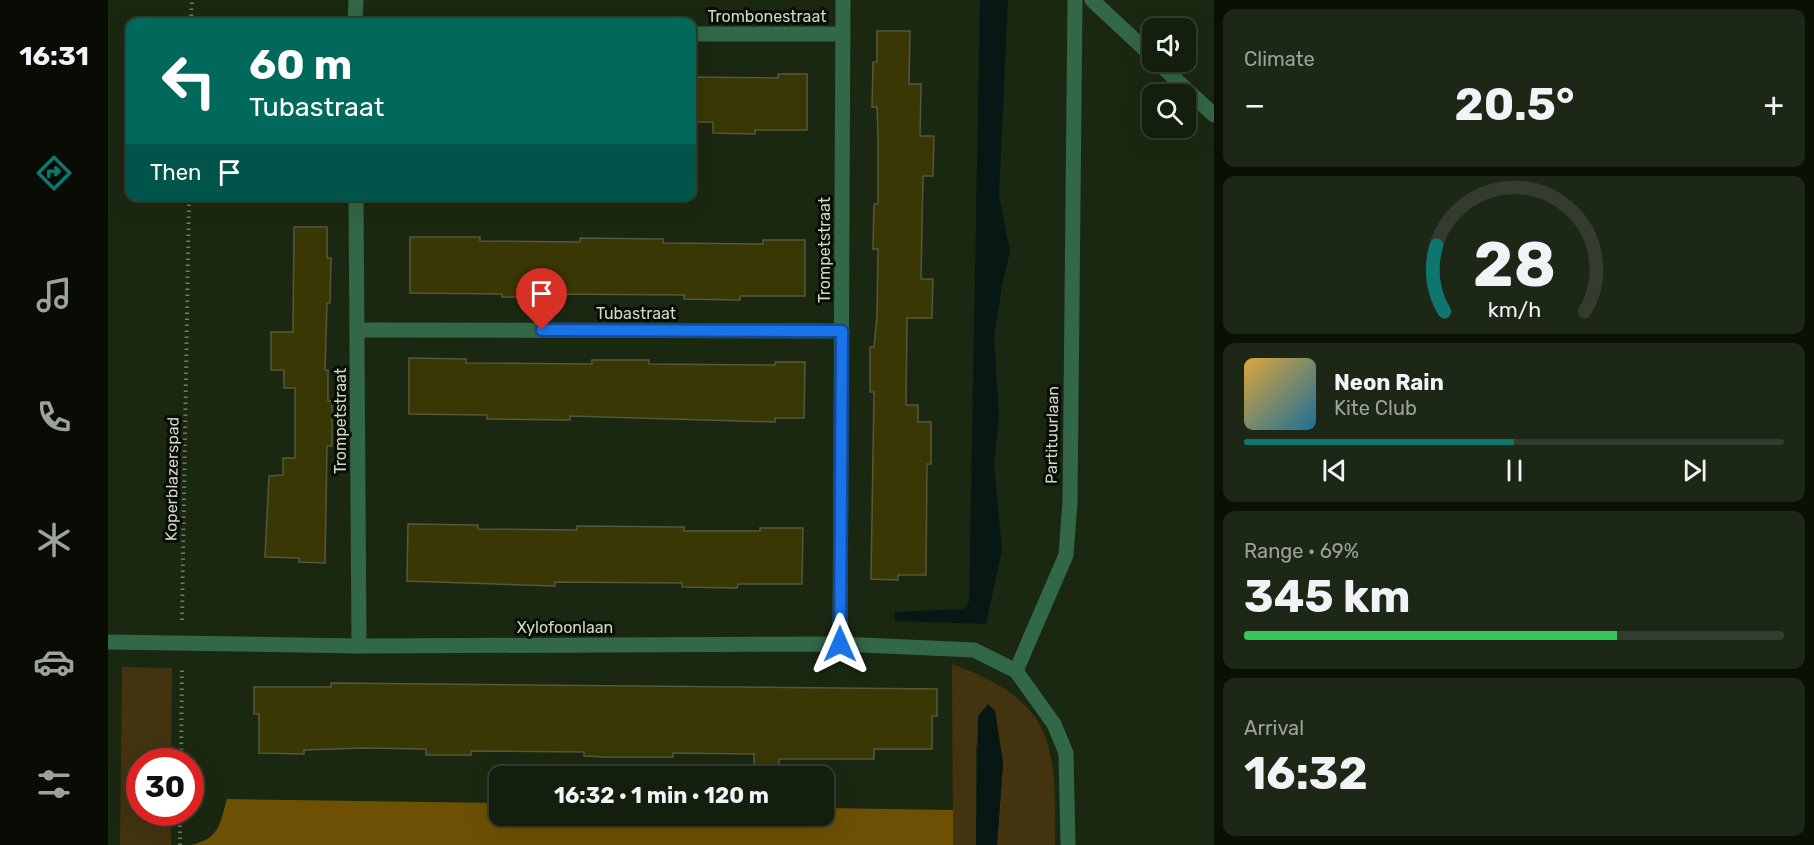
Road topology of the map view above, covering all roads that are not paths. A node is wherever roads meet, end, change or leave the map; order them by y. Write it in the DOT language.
graph roads {
  1 [pos="356,0"];
  2 [pos="843,0"];
  3 [pos="1075,0"];
  4 [pos="1092,0"];
  5 [pos="355,18"];
  6 [pos="696,34"];
  7 [pos="843,34"];
  8 [pos="1142,47"];
  9 [pos="1168,72"];
  10 [pos="1214,115"];
  11 [pos="356,201"];
  12 [pos="358,330"];
  13 [pos="842,331"];
  14 [pos="108,642"];
  15 [pos="840,644"];
  16 [pos="359,646"];
  17 [pos="1016,671"];
  18 [pos="1068,845"];
  1 -- 5 [label="street"];
  2 -- 7 [label="street, Trompetstraat"];
  3 -- 17 [label="street, Partituurlaan"];
  4 -- 8 [label="street"];
  6 -- 7 [label="street, Trombonestraat"];
  7 -- 13 [label="street, Trompetstraat"];
  9 -- 10 [label="street"];
  11 -- 12 [label="street, Trompetstraat"];
  12 -- 13 [label="street, Tubastraat"];
  12 -- 16 [label="street, Trompetstraat"];
  13 -- 15 [label="street, Trompetstraat"];
  14 -- 16 [label="street, Xylofoonlaan"];
  15 -- 16 [label="street, Xylofoonlaan"];
  15 -- 17 [label="street, Xylofoonlaan"];
  17 -- 18 [label="street"];
}
